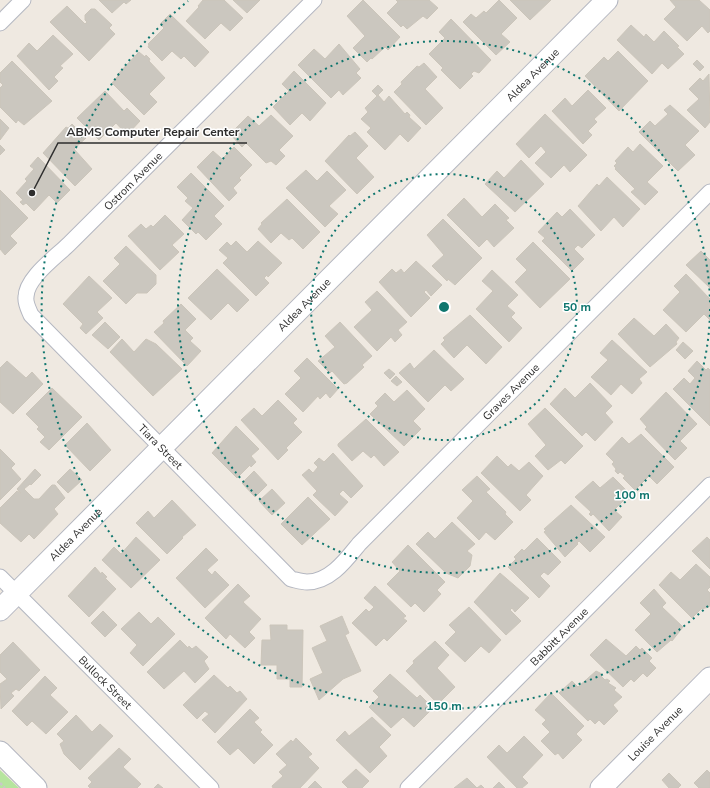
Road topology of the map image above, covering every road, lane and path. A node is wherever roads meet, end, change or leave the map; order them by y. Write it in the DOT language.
graph roads {
  1 [pos="23,0"];
  2 [pos="314,0"];
  3 [pos="607,0"];
  4 [pos="0,23"];
  5 [pos="710,192"];
  6 [pos="26,298"];
  7 [pos="162,447"];
  8 [pos="710,485"];
  9 [pos="0,577"];
  10 [pos="307,582"];
  11 [pos="16,593"];
  12 [pos="0,610"];
  13 [pos="710,678"];
  14 [pos="0,752"];
  15 [pos="0,783"];
  16 [pos="5,788"];
  17 [pos="36,788"];
  18 [pos="211,788"];
  19 [pos="408,788"];
  20 [pos="601,788"];
  1 -- 4 [label="street"];
  2 -- 6 [label="street, Ostrom Avenue"];
  3 -- 7 [label="street, Aldea Avenue"];
  5 -- 10 [label="street, Graves Avenue"];
  6 -- 7 [label="street, Tiara Street"];
  7 -- 10 [label="street, Tiara Street"];
  7 -- 11 [label="street, Aldea Avenue"];
  8 -- 19 [label="street, Babbitt Avenue"];
  9 -- 11 [label="street, Bullock Street"];
  11 -- 12 [label="street, Aldea Avenue"];
  11 -- 18 [label="street, Bullock Street"];
  13 -- 20 [label="street, Louise Avenue"];
  14 -- 17 [label="street"];
  15 -- 16 [label="path"];
}
